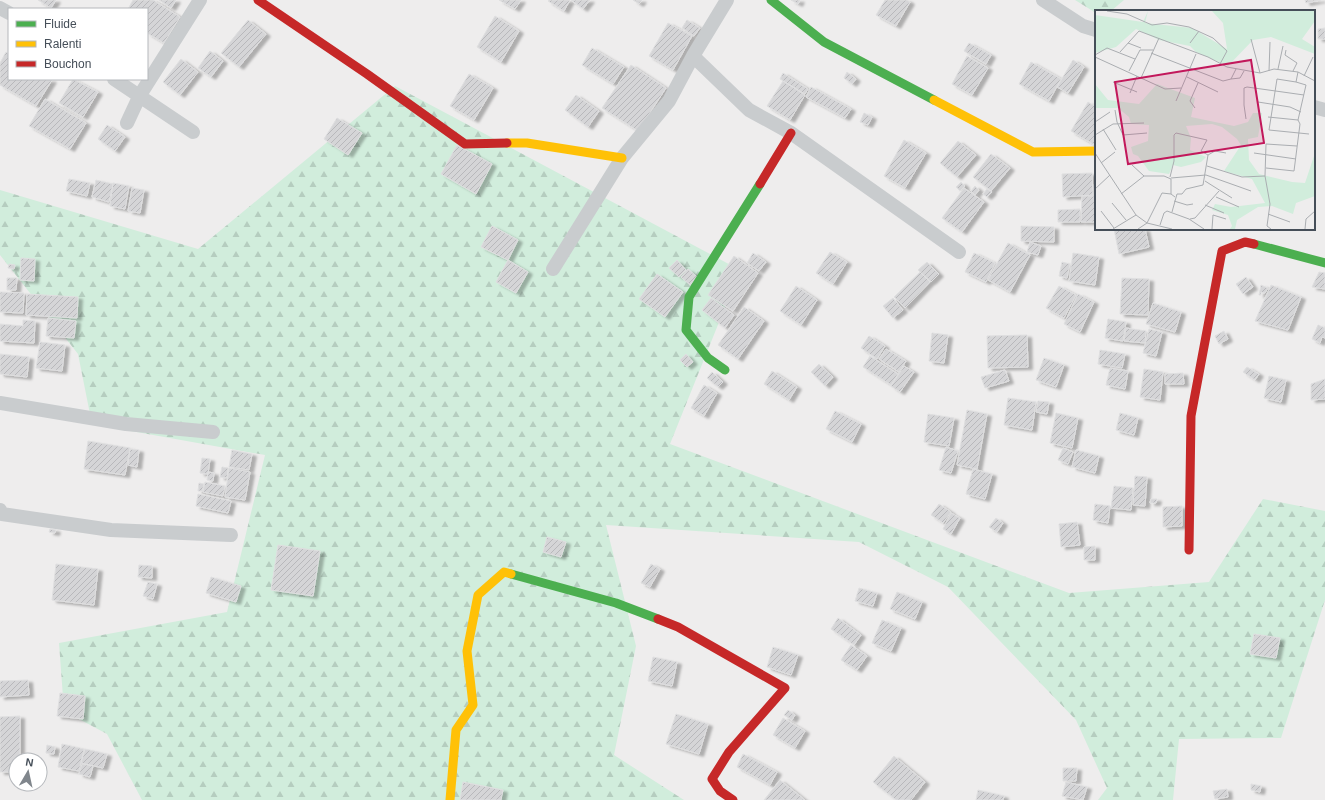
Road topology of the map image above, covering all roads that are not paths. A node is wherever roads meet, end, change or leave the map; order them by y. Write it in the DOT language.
graph roads {
  1 [pos="200,0"];
  2 [pos="258,0"];
  3 [pos="727,0"];
  4 [pos="771,0"];
  5 [pos="1043,0"];
  6 [pos="1095,30"];
  7 [pos="693,56"];
  8 [pos="116,80"];
  9 [pos="140,96"];
  10 [pos="1315,107"];
  11 [pos="1325,110"];
  12 [pos="127,123"];
  13 [pos="193,132"];
  14 [pos="791,132"];
  15 [pos="1095,151"];
  16 [pos="622,158"];
  17 [pos="959,252"];
  18 [pos="1325,263"];
  19 [pos="553,269"];
  20 [pos="725,370"];
  21 [pos="0,403"];
  22 [pos="213,432"];
  23 [pos="0,510"];
  24 [pos="231,535"];
  25 [pos="1189,550"];
  26 [pos="450,800"];
  27 [pos="733,800"];
  1 -- 9 [label="street"];
  2 -- 16 [label="street"];
  3 -- 7 [label="street"];
  4 -- 15 [label="street"];
  5 -- 6 [label="street"];
  7 -- 14 [label="street"];
  7 -- 16 [label="street"];
  8 -- 9 [label="street"];
  9 -- 12 [label="street"];
  9 -- 13 [label="street"];
  10 -- 11 [label="street"];
  14 -- 17 [label="street"];
  14 -- 20 [label="street"];
  16 -- 19 [label="street"];
  18 -- 25 [label="street"];
  21 -- 22 [label="street"];
  23 -- 24 [label="street"];
  26 -- 27 [label="street"];
}
